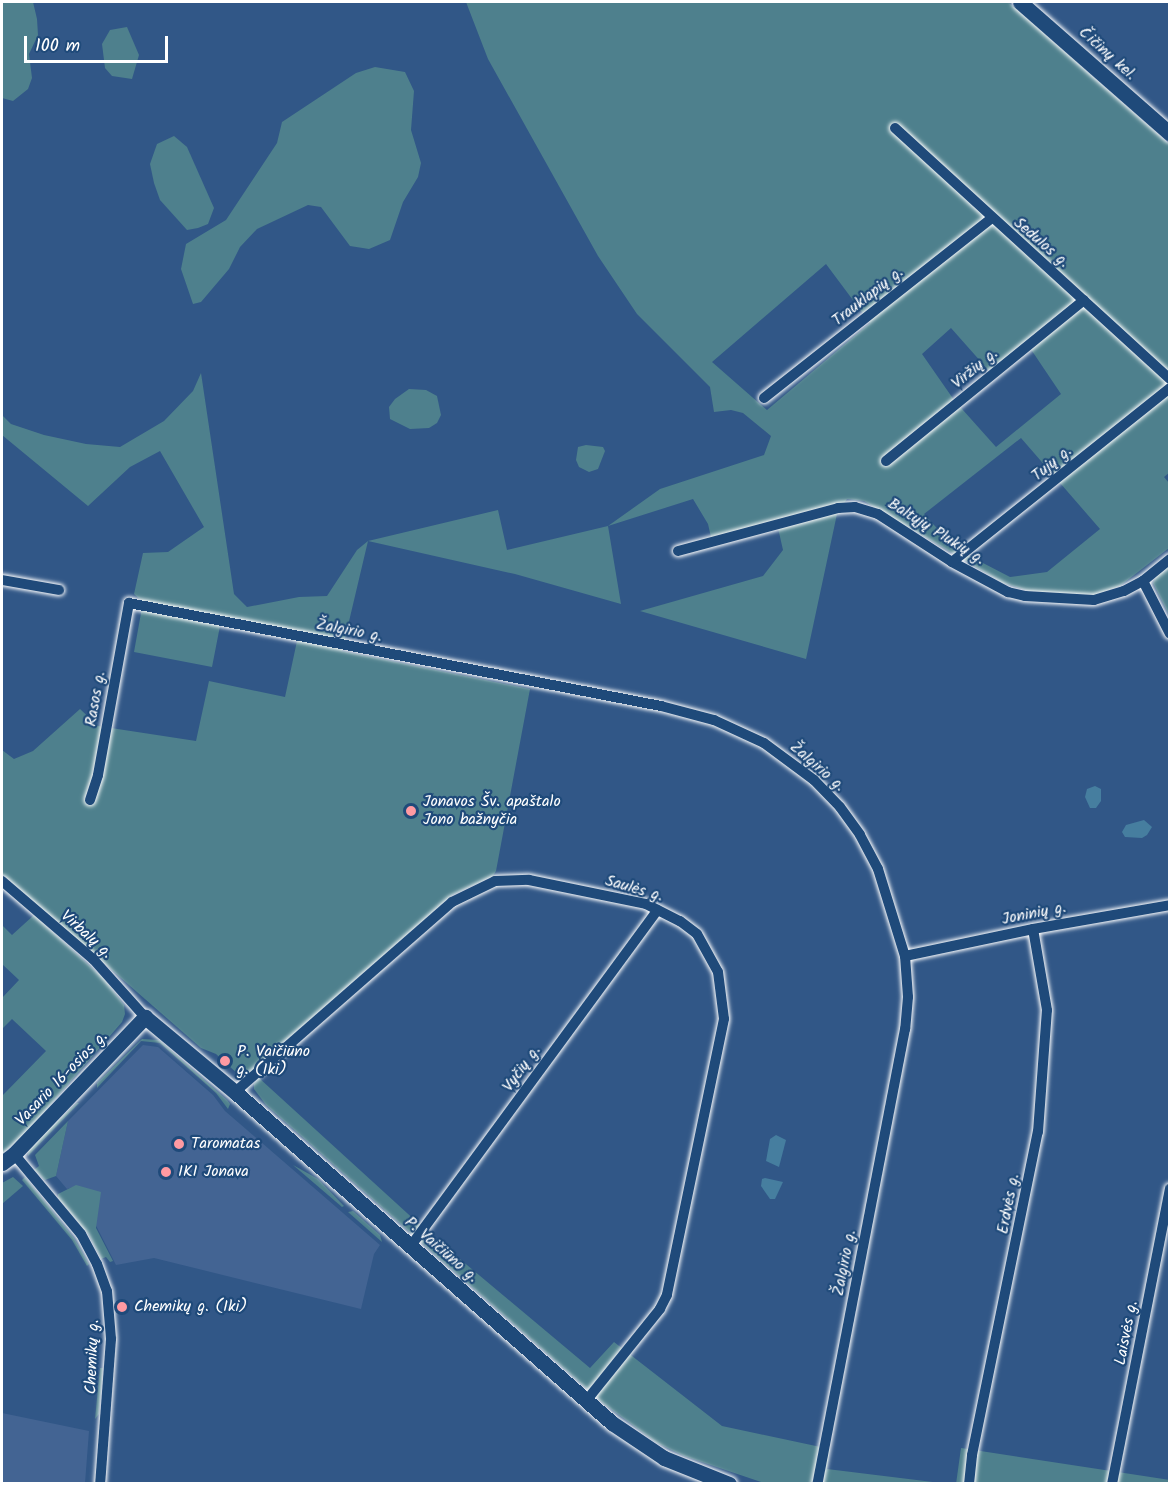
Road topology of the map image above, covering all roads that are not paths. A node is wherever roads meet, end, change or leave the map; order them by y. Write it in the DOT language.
graph roads {
  1 [pos="1020,2"];
  2 [pos="895,128"];
  3 [pos="1170,134"];
  4 [pos="991,219"];
  5 [pos="1084,300"];
  6 [pos="1170,380"];
  7 [pos="1170,388"];
  8 [pos="764,398"];
  9 [pos="886,461"];
  10 [pos="678,551"];
  11 [pos="1170,559"];
  12 [pos="952,562"];
  13 [pos="2,580"];
  14 [pos="1143,581"];
  15 [pos="59,590"];
  16 [pos="129,603"];
  17 [pos="1170,634"];
  18 [pos="90,800"];
  19 [pos="2,881"];
  20 [pos="1170,905"];
  21 [pos="658,910"];
  22 [pos="1034,929"];
  23 [pos="905,956"];
  24 [pos="145,1017"];
  25 [pos="235,1092"];
  26 [pos="8,1159"];
  27 [pos="1170,1189"];
  28 [pos="410,1247"];
  29 [pos="586,1401"];
  30 [pos="100,1484"];
  31 [pos="729,1484"];
  32 [pos="817,1484"];
  33 [pos="969,1484"];
  34 [pos="1112,1484"];
  1 -- 3 [label="main road, Čičinų kel."];
  2 -- 4 [label="street, Sedulos g."];
  4 -- 5 [label="street, Sedulos g."];
  4 -- 8 [label="street, Trauklapių g."];
  5 -- 6 [label="street, Sedulos g."];
  5 -- 9 [label="street, Viržių g."];
  7 -- 12 [label="street, Tujų g."];
  10 -- 12 [label="street, Baltųjų Plukių g."];
  11 -- 14 [label="street, Baltųjų Plukių g."];
  12 -- 14 [label="street, Baltųjų Plukių g."];
  13 -- 15 [label="street"];
  14 -- 17 [label="street"];
  16 -- 18 [label="street, Rasos g."];
  16 -- 23 [label="street, Žalgirio g."];
  19 -- 24 [label="street, Virbalų g."];
  20 -- 22 [label="street, Joninių g."];
  21 -- 25 [label="street, Saulės g."];
  21 -- 28 [label="street, Vyčių g."];
  21 -- 29 [label="street, Saulės g."];
  22 -- 23 [label="street, Joninių g."];
  22 -- 33 [label="street, Erdvės g."];
  23 -- 32 [label="street, Žalgirio g."];
  24 -- 25 [label="main road, P. Vaičiūno g."];
  24 -- 26 [label="main road, Vasario 16-osios g."];
  25 -- 28 [label="main road, P. Vaičiūno g."];
  26 -- 30 [label="street, Chemikų g."];
  27 -- 34 [label="street, Laisvės g."];
  28 -- 29 [label="main road, P. Vaičiūno g."];
  29 -- 31 [label="main road, P. Vaičiūno g."];
}
